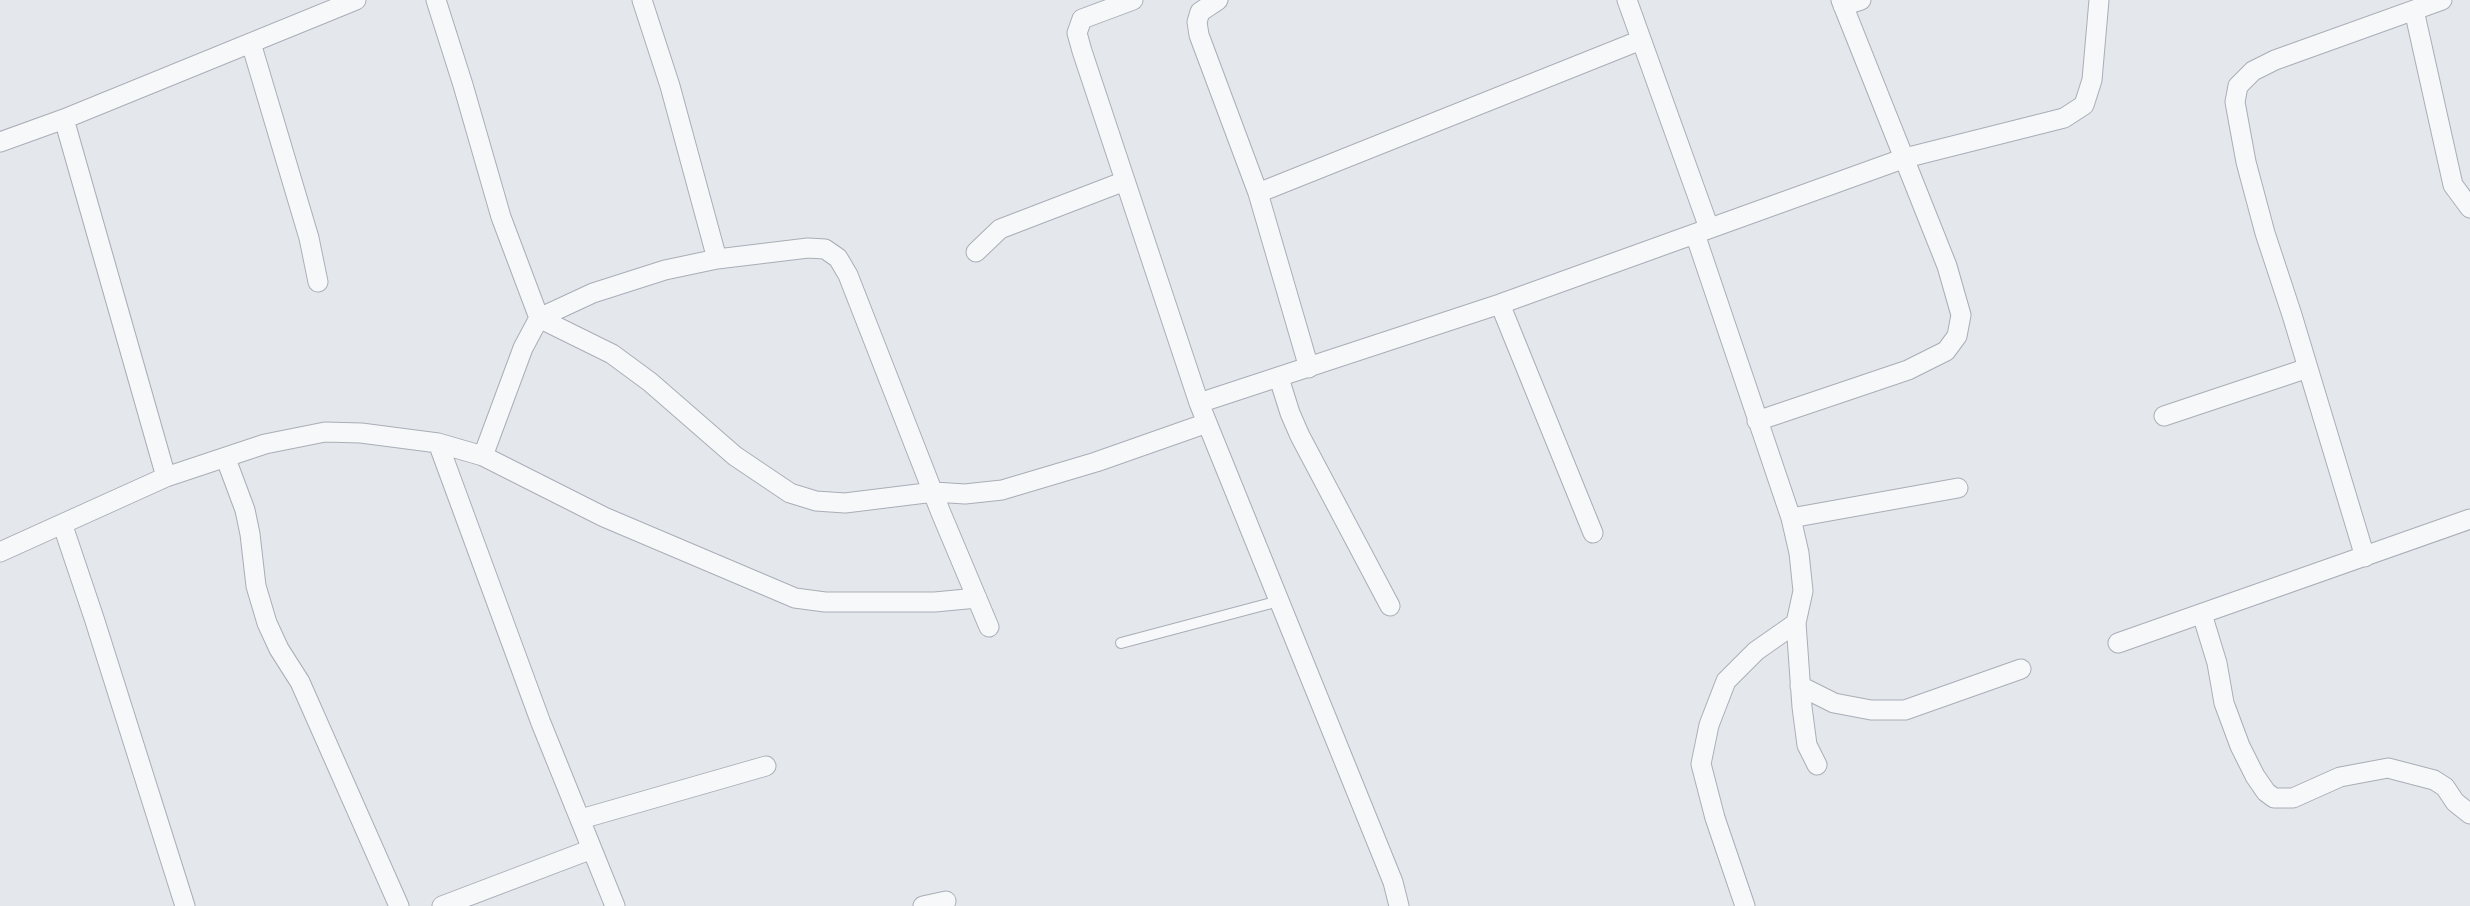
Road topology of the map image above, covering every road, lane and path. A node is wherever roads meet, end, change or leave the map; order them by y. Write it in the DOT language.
graph roads {
  1 [pos="356,0"];
  2 [pos="436,0"];
  3 [pos="642,0"];
  4 [pos="1133,0"];
  5 [pos="1218,0"];
  6 [pos="1627,0"];
  7 [pos="2099,0"];
  8 [pos="2442,0"];
  9 [pos="1848,2"];
  10 [pos="2414,10"];
  11 [pos="1641,40"];
  12 [pos="250,43"];
  13 [pos="64,119"];
  14 [pos="0,142"];
  15 [pos="1905,158"];
  16 [pos="1125,181"];
  17 [pos="1258,193"];
  18 [pos="2470,208"];
  19 [pos="1702,231"];
  20 [pos="976,252"];
  21 [pos="717,259"];
  22 [pos="318,282"];
  23 [pos="1500,304"];
  24 [pos="538,318"];
  25 [pos="1309,368"];
  26 [pos="2308,368"];
  27 [pos="1279,378"];
  28 [pos="1199,403"];
  29 [pos="2164,416"];
  30 [pos="1757,420"];
  31 [pos="1207,423"];
  32 [pos="438,443"];
  33 [pos="483,456"];
  34 [pos="226,458"];
  35 [pos="166,477"];
  36 [pos="1958,488"];
  37 [pos="934,492"];
  38 [pos="1791,518"];
  39 [pos="2470,519"];
  40 [pos="62,526"];
  41 [pos="1593,533"];
  42 [pos="0,552"];
  43 [pos="2365,557"];
  44 [pos="977,598"];
  45 [pos="1280,601"];
  46 [pos="1390,606"];
  47 [pos="2202,614"];
  48 [pos="1796,623"];
  49 [pos="989,627"];
  50 [pos="1121,643"];
  51 [pos="2118,643"];
  52 [pos="2021,668"];
  53 [pos="1800,686"];
  54 [pos="1817,765"];
  55 [pos="766,766"];
  56 [pos="2470,814"];
  57 [pos="581,819"];
  58 [pos="592,849"];
  59 [pos="946,902"];
  60 [pos="185,906"];
  61 [pos="399,906"];
  62 [pos="442,906"];
  63 [pos="615,906"];
  64 [pos="923,906"];
  65 [pos="1399,906"];
  66 [pos="1745,906"];
  1 -- 12 [label="street"];
  2 -- 24 [label="street"];
  3 -- 21 [label="street"];
  4 -- 16 [label="street"];
  5 -- 17 [label="street"];
  6 -- 11 [label="street"];
  7 -- 15 [label="street"];
  8 -- 10 [label="street"];
  9 -- 15 [label="street"];
  10 -- 18 [label="street"];
  10 -- 26 [label="street"];
  11 -- 17 [label="street"];
  11 -- 19 [label="street"];
  12 -- 13 [label="street"];
  12 -- 22 [label="street"];
  13 -- 14 [label="street"];
  13 -- 35 [label="street"];
  15 -- 19 [label="street"];
  15 -- 30 [label="street"];
  16 -- 20 [label="street"];
  16 -- 28 [label="street"];
  17 -- 25 [label="street"];
  19 -- 23 [label="street"];
  19 -- 30 [label="street"];
  21 -- 24 [label="street"];
  21 -- 37 [label="street"];
  23 -- 25 [label="street"];
  23 -- 41 [label="street"];
  24 -- 33 [label="street"];
  24 -- 37 [label="street"];
  25 -- 27 [label="street"];
  26 -- 29 [label="street"];
  26 -- 43 [label="street"];
  27 -- 28 [label="street"];
  27 -- 46 [label="street"];
  28 -- 31 [label="street"];
  30 -- 38 [label="street"];
  31 -- 37 [label="street"];
  31 -- 45 [label="street"];
  32 -- 33 [label="street"];
  32 -- 34 [label="street"];
  32 -- 57 [label="street"];
  33 -- 44 [label="street"];
  34 -- 35 [label="street"];
  34 -- 61 [label="street"];
  35 -- 40 [label="street"];
  36 -- 38 [label="street"];
  37 -- 44 [label="street"];
  38 -- 48 [label="street"];
  39 -- 43 [label="street"];
  40 -- 42 [label="street"];
  40 -- 60 [label="street"];
  43 -- 47 [label="street"];
  44 -- 49 [label="street"];
  45 -- 50 [label="lane"];
  45 -- 65 [label="street"];
  47 -- 51 [label="street"];
  47 -- 56 [label="street"];
  48 -- 53 [label="street"];
  48 -- 66 [label="street"];
  52 -- 53 [label="street"];
  53 -- 54 [label="street"];
  55 -- 57 [label="street"];
  57 -- 58 [label="street"];
  58 -- 62 [label="street"];
  58 -- 63 [label="street"];
  59 -- 64 [label="street"];
}
